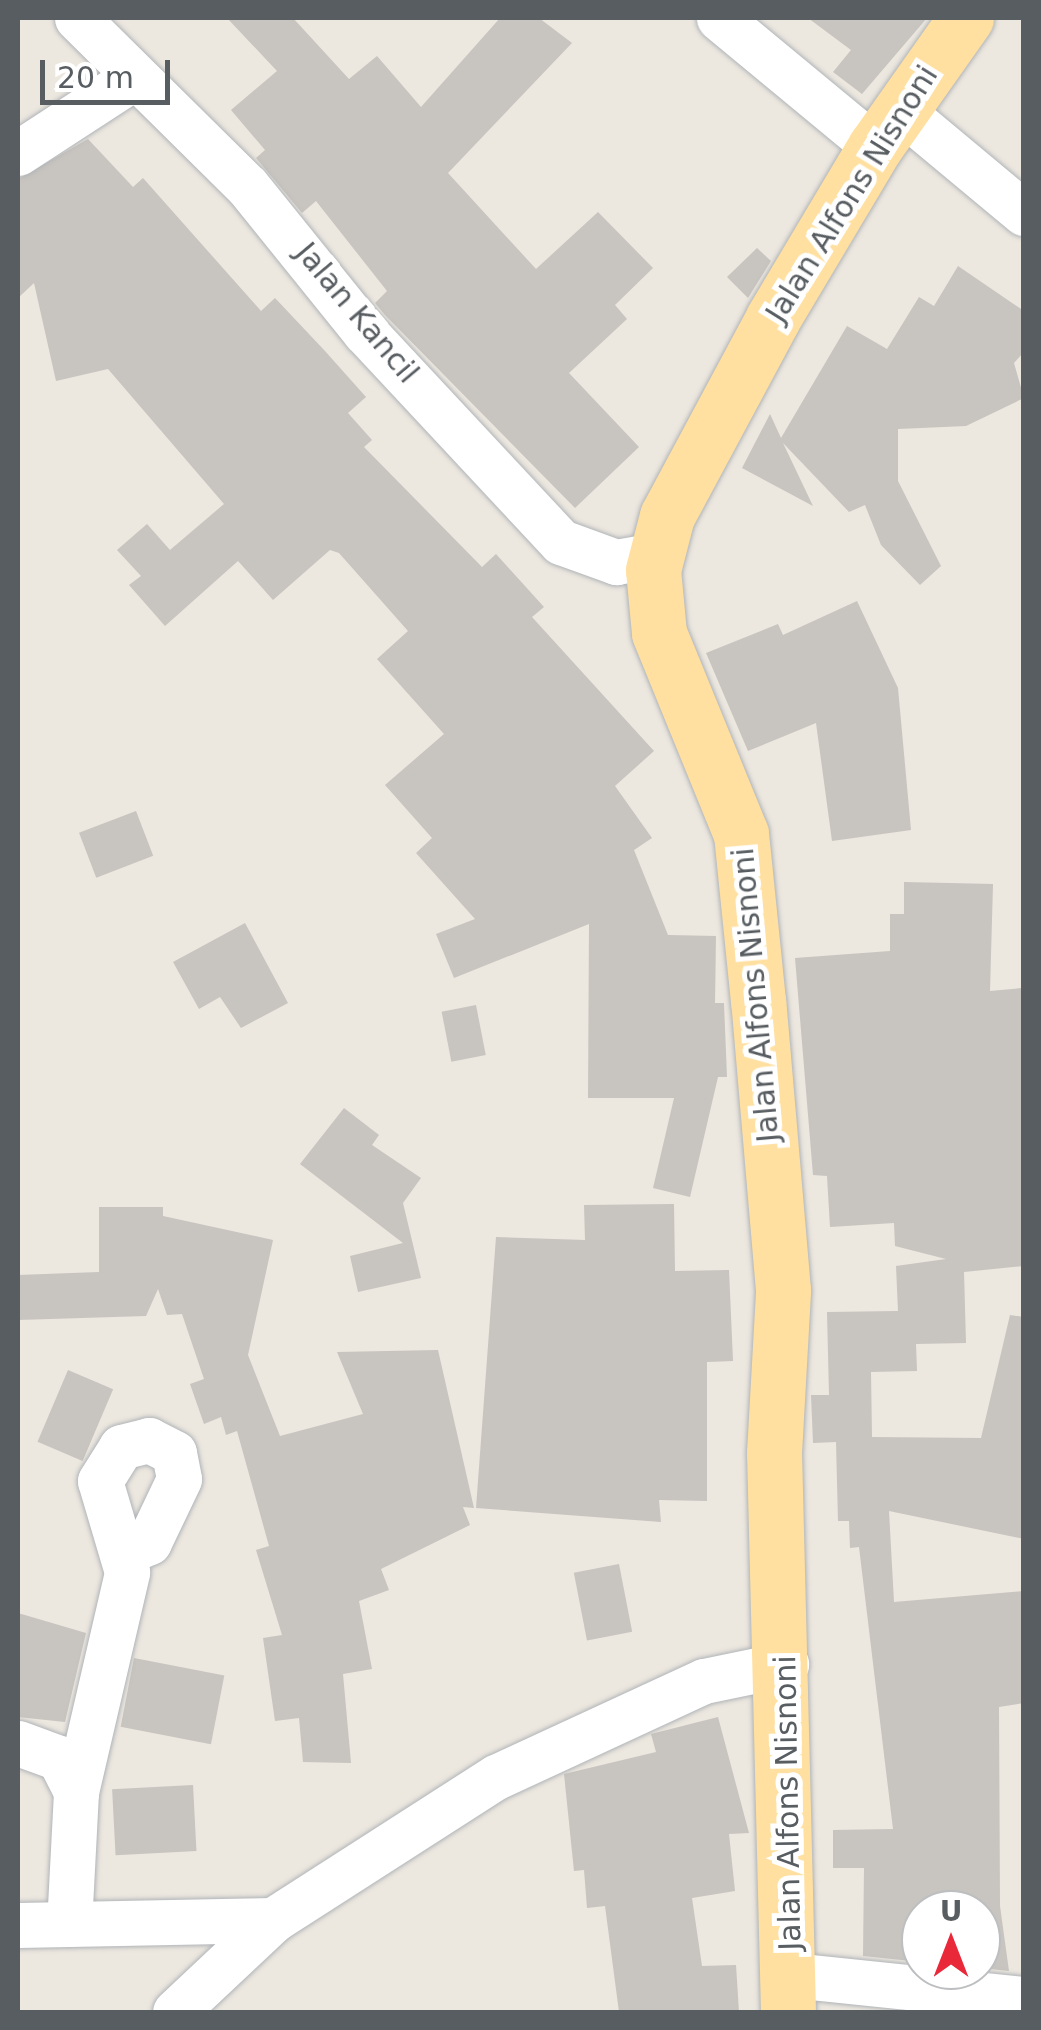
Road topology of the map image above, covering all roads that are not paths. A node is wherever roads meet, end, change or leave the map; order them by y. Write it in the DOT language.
graph roads {
  1 [pos="77,18"];
  2 [pos="719,18"];
  3 [pos="966,18"];
  4 [pos="130,80"];
  5 [pos="887,128"];
  6 [pos="18,153"];
  7 [pos="1024,212"];
  8 [pos="656,554"];
  9 [pos="124,1552"];
  10 [pos="786,1664"];
  11 [pos="18,1743"];
  12 [pos="76,1792"];
  13 [pos="273,1920"];
  14 [pos="69,1924"];
  15 [pos="18,1925"];
  16 [pos="790,1994"];
  17 [pos="1024,1999"];
  18 [pos="175,2012"];
  1 -- 4 [label="street, Jalan Kancil"];
  2 -- 5 [label="street"];
  3 -- 5 [label="main road, Jalan Alfons Nisnoni"];
  4 -- 6 [label="street"];
  4 -- 8 [label="street, Jalan Kancil"];
  5 -- 7 [label="street"];
  5 -- 8 [label="main road, Jalan Alfons Nisnoni"];
  8 -- 10 [label="main road, Jalan Alfons Nisnoni"];
  9 -- 12 [label="street"];
  10 -- 13 [label="street"];
  10 -- 16 [label="main road, Jalan Alfons Nisnoni"];
  11 -- 12 [label="street"];
  12 -- 14 [label="street"];
  13 -- 14 [label="street"];
  13 -- 18 [label="street"];
  14 -- 15 [label="street"];
  16 -- 17 [label="street"];
}
